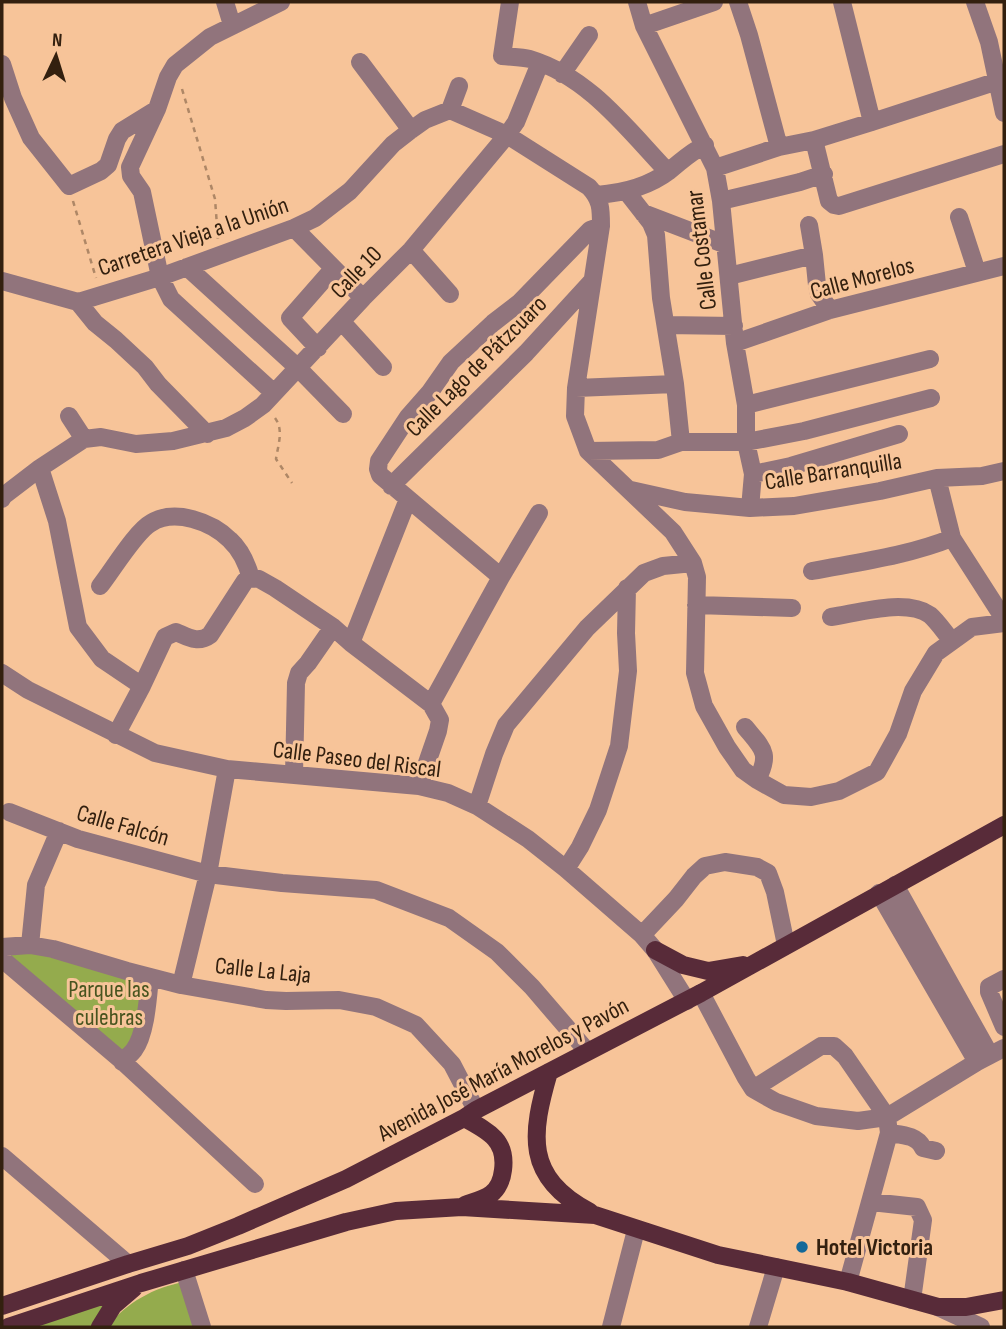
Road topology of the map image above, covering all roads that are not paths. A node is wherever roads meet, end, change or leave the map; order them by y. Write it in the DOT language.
graph roads {
  1 [pos="225,2"];
  2 [pos="281,2"];
  3 [pos="510,2"];
  4 [pos="637,2"];
  5 [pos="714,2"];
  6 [pos="738,2"];
  7 [pos="842,2"];
  8 [pos="975,2"];
  9 [pos="232,24"];
  10 [pos="644,26"];
  11 [pos="589,35"];
  12 [pos="997,40"];
  13 [pos="360,62"];
  14 [pos="2,64"];
  15 [pos="540,64"];
  16 [pos="562,74"];
  17 [pos="1001,80"];
  18 [pos="459,86"];
  19 [pos="157,109"];
  20 [pos="450,110"];
  21 [pos="1004,113"];
  22 [pos="872,122"];
  23 [pos="411,130"];
  24 [pos="507,135"];
  25 [pos="814,140"];
  26 [pos="705,145"];
  27 [pos="779,147"];
  28 [pos="1004,154"];
  29 [pos="715,168"];
  30 [pos="668,172"];
  31 [pos="824,174"];
  32 [pos="626,191"];
  33 [pos="597,195"];
  34 [pos="721,201"];
  35 [pos="643,212"];
  36 [pos="959,217"];
  37 [pos="808,225"];
  38 [pos="601,226"];
  39 [pos="294,228"];
  40 [pos="724,244"];
  41 [pos="411,250"];
  42 [pos="814,255"];
  43 [pos="1004,266"];
  44 [pos="187,267"];
  45 [pos="333,269"];
  46 [pos="977,272"];
  47 [pos="729,276"];
  48 [pos="160,277"];
  49 [pos="594,279"];
  50 [pos="6,286"];
  51 [pos="450,294"];
  52 [pos="363,298"];
  53 [pos="78,302"];
  54 [pos="830,310"];
  55 [pos="342,322"];
  56 [pos="666,325"];
  57 [pos="734,334"];
  58 [pos="318,348"];
  59 [pos="930,359"];
  60 [pos="297,367"];
  61 [pos="383,367"];
  62 [pos="675,384"];
  63 [pos="576,388"];
  64 [pos="931,398"];
  65 [pos="269,399"];
  66 [pos="746,405"];
  67 [pos="343,414"];
  68 [pos="69,416"];
  69 [pos="207,434"];
  70 [pos="899,434"];
  71 [pos="84,439"];
  72 [pos="681,442"];
  73 [pos="746,442"];
  74 [pos="588,451"];
  75 [pos="40,468"];
  76 [pos="1004,471"];
  77 [pos="753,474"];
  78 [pos="937,478"];
  79 [pos="391,486"];
  80 [pos="627,489"];
  81 [pos="2,498"];
  82 [pos="408,499"];
  83 [pos="750,508"];
  84 [pos="539,513"];
  85 [pos="952,538"];
  86 [pos="693,563"];
  87 [pos="812,571"];
  88 [pos="501,577"];
  89 [pos="251,578"];
  90 [pos="100,586"];
  91 [pos="627,588"];
  92 [pos="695,605"];
  93 [pos="792,608"];
  94 [pos="831,617"];
  95 [pos="1004,621"];
  96 [pos="333,627"];
  97 [pos="953,640"];
  98 [pos="351,643"];
  99 [pos="2,673"];
  100 [pos="142,686"];
  101 [pos="431,704"];
  102 [pos="745,727"];
  103 [pos="116,735"];
  104 [pos="227,769"];
  105 [pos="294,775"];
  106 [pos="757,780"];
  107 [pos="419,786"];
  108 [pos="477,806"];
  109 [pos="9,812"];
  110 [pos="1004,825"];
  111 [pos="59,831"];
  112 [pos="566,869"];
  113 [pos="208,874"];
  114 [pos="887,889"];
  115 [pos="642,935"];
  116 [pos="786,945"];
  117 [pos="30,946"];
  118 [pos="2,947"];
  119 [pos="654,950"];
  120 [pos="2,959"];
  121 [pos="757,963"];
  122 [pos="149,977"];
  123 [pos="1004,979"];
  124 [pos="181,985"];
  125 [pos="694,997"];
  126 [pos="1004,1024"];
  127 [pos="587,1051"];
  128 [pos="990,1055"];
  129 [pos="122,1062"];
  130 [pos="548,1072"];
  131 [pos="753,1088"];
  132 [pos="470,1114"];
  133 [pos="888,1125"];
  134 [pos="936,1151"];
  135 [pos="2,1156"];
  136 [pos="255,1184"];
  137 [pos="871,1202"];
  138 [pos="462,1207"];
  139 [pos="595,1215"];
  140 [pos="636,1230"];
  141 [pos="128,1264"];
  142 [pos="776,1267"];
  143 [pos="184,1270"];
  144 [pos="848,1282"];
  145 [pos="141,1283"];
  146 [pos="20,1300"];
  147 [pos="912,1300"];
  148 [pos="1004,1300"];
  149 [pos="2,1306"];
  150 [pos="938,1307"];
  151 [pos="2,1312"];
  152 [pos="30,1324"];
  153 [pos="8,1327"];
  154 [pos="100,1327"];
  155 [pos="202,1327"];
  156 [pos="611,1327"];
  157 [pos="758,1327"];
  158 [pos="981,1327"];
  1 -- 9 [label="street"];
  2 -- 9 [label="street"];
  3 -- 15 [label="street"];
  4 -- 10 [label="street, Calle Costamar"];
  5 -- 10 [label="street"];
  6 -- 27 [label="street"];
  7 -- 22 [label="street"];
  8 -- 12 [label="street"];
  9 -- 19 [label="street"];
  10 -- 26 [label="street, Calle Costamar"];
  11 -- 16 [label="street"];
  12 -- 17 [label="street"];
  13 -- 23 [label="street"];
  14 -- 19 [label="street"];
  15 -- 16 [label="street"];
  15 -- 24 [label="street, Calle 10"];
  16 -- 30 [label="street"];
  17 -- 21 [label="street"];
  17 -- 22 [label="street"];
  18 -- 20 [label="street"];
  19 -- 48 [label="street"];
  20 -- 23 [label="street, Carretera Vieja a la Unión"];
  20 -- 24 [label="street"];
  22 -- 25 [label="street"];
  23 -- 39 [label="street, Carretera Vieja a la Unión"];
  24 -- 33 [label="street"];
  24 -- 41 [label="street, Calle 10"];
  25 -- 27 [label="street"];
  25 -- 31 [label="street"];
  26 -- 29 [label="street, Calle Costamar"];
  26 -- 30 [label="street"];
  27 -- 29 [label="street"];
  28 -- 31 [label="street"];
  29 -- 34 [label="street, Calle Costamar"];
  30 -- 32 [label="street"];
  31 -- 34 [label="street"];
  32 -- 33 [label="street"];
  32 -- 35 [label="street"];
  33 -- 38 [label="street"];
  34 -- 40 [label="street, Calle Costamar"];
  35 -- 40 [label="street"];
  35 -- 56 [label="street"];
  36 -- 46 [label="street"];
  37 -- 42 [label="street"];
  38 -- 49 [label="street"];
  38 -- 79 [label="street"];
  39 -- 44 [label="street, Carretera Vieja a la Unión"];
  39 -- 45 [label="street"];
  40 -- 47 [label="street, Calle Costamar"];
  41 -- 51 [label="street"];
  41 -- 52 [label="street, Calle 10"];
  42 -- 47 [label="street"];
  42 -- 54 [label="street"];
  43 -- 46 [label="street, Calle Morelos"];
  44 -- 48 [label="street, Carretera Vieja a la Unión"];
  44 -- 60 [label="street"];
  45 -- 52 [label="street"];
  45 -- 58 [label="street"];
  46 -- 54 [label="street, Calle Morelos"];
  47 -- 57 [label="street, Calle Costamar"];
  48 -- 53 [label="street, Carretera Vieja a la Unión"];
  48 -- 65 [label="street"];
  49 -- 63 [label="street"];
  49 -- 79 [label="street, Calle Lago de Pátzcuaro"];
  50 -- 53 [label="street, Carretera Vieja a la Unión"];
  52 -- 55 [label="street, Calle 10"];
  53 -- 69 [label="street"];
  54 -- 57 [label="street, Calle Morelos"];
  55 -- 58 [label="street, Calle 10"];
  55 -- 61 [label="street"];
  56 -- 57 [label="street, Calle Morelos"];
  56 -- 62 [label="street"];
  57 -- 66 [label="street, Calle Costamar"];
  58 -- 60 [label="street, Calle 10"];
  59 -- 66 [label="street"];
  60 -- 65 [label="street, Calle 10"];
  60 -- 67 [label="street"];
  62 -- 63 [label="street"];
  62 -- 72 [label="street"];
  63 -- 74 [label="street"];
  64 -- 73 [label="street"];
  65 -- 69 [label="street, Calle 10"];
  66 -- 73 [label="street, Calle Costamar"];
  68 -- 71 [label="street"];
  69 -- 71 [label="street, Calle 10"];
  70 -- 77 [label="street"];
  71 -- 75 [label="street"];
  72 -- 73 [label="street"];
  72 -- 74 [label="street"];
  73 -- 77 [label="street, Calle Costamar"];
  74 -- 80 [label="street"];
  75 -- 81 [label="street"];
  75 -- 100 [label="street"];
  76 -- 78 [label="street, Calle Barranquilla"];
  77 -- 83 [label="street, Calle Costamar"];
  78 -- 83 [label="street, Calle Barranquilla"];
  78 -- 85 [label="street"];
  79 -- 82 [label="street"];
  80 -- 83 [label="street, Calle Barranquilla"];
  80 -- 86 [label="street"];
  82 -- 88 [label="street"];
  82 -- 98 [label="street"];
  84 -- 88 [label="street"];
  85 -- 87 [label="street"];
  85 -- 95 [label="street"];
  86 -- 91 [label="street"];
  86 -- 92 [label="street"];
  88 -- 101 [label="street"];
  89 -- 90 [label="street"];
  89 -- 96 [label="street"];
  89 -- 100 [label="street"];
  91 -- 108 [label="street"];
  91 -- 112 [label="street"];
  92 -- 93 [label="street"];
  92 -- 106 [label="street"];
  94 -- 97 [label="street"];
  95 -- 97 [label="street"];
  96 -- 98 [label="street"];
  96 -- 105 [label="street"];
  97 -- 106 [label="street"];
  98 -- 101 [label="street"];
  99 -- 103 [label="street, Calle Paseo del Riscal"];
  100 -- 103 [label="street"];
  101 -- 107 [label="street"];
  102 -- 106 [label="street"];
  103 -- 104 [label="street, Calle Paseo del Riscal"];
  104 -- 105 [label="street, Calle Paseo del Riscal"];
  104 -- 113 [label="street"];
  105 -- 107 [label="street, Calle Paseo del Riscal"];
  107 -- 108 [label="street, Calle Paseo del Riscal"];
  108 -- 112 [label="street, Calle Paseo del Riscal"];
  109 -- 111 [label="street"];
  110 -- 114 [label="main road, Avenida José María Morelos y Pavón"];
  111 -- 113 [label="street, Calle Falcón"];
  111 -- 117 [label="street, Calle Falcón"];
  112 -- 115 [label="street, Calle Paseo del Riscal"];
  113 -- 124 [label="street"];
  113 -- 127 [label="street, Calle Falcón"];
  114 -- 116 [label="main road, Avenida José María Morelos y Pavón"];
  114 -- 128 [label="street"];
  115 -- 116 [label="street"];
  115 -- 119 [label="street, Calle Paseo del Riscal"];
  116 -- 121 [label="main road, Avenida José María Morelos y Pavón"];
  117 -- 118 [label="street, Calle La Laja"];
  117 -- 122 [label="street, Calle La Laja"];
  119 -- 121 [label="main road"];
  119 -- 125 [label="street, Calle Paseo del Riscal"];
  120 -- 129 [label="street"];
  121 -- 125 [label="main road, Avenida José María Morelos y Pavón"];
  122 -- 124 [label="street, Calle La Laja"];
  122 -- 129 [label="street"];
  123 -- 126 [label="street"];
  124 -- 132 [label="street, Calle La Laja"];
  125 -- 127 [label="main road, Avenida José María Morelos y Pavón"];
  125 -- 131 [label="street, Calle Paseo del Riscal"];
  127 -- 130 [label="main road, Avenida José María Morelos y Pavón"];
  128 -- 133 [label="street"];
  129 -- 136 [label="street"];
  130 -- 132 [label="main road, Avenida José María Morelos y Pavón"];
  130 -- 139 [label="main road"];
  131 -- 133 [label="street"];
  131 -- 133 [label="street"];
  132 -- 138 [label="main road"];
  132 -- 141 [label="main road, Avenida José María Morelos y Pavón"];
  133 -- 134 [label="street"];
  133 -- 137 [label="street"];
  135 -- 141 [label="street"];
  137 -- 144 [label="street"];
  137 -- 147 [label="street"];
  138 -- 139 [label="main road"];
  138 -- 143 [label="main road"];
  139 -- 140 [label="main road"];
  140 -- 142 [label="main road"];
  140 -- 156 [label="street"];
  141 -- 146 [label="main road, Avenida José María Morelos y Pavón"];
  142 -- 144 [label="main road"];
  142 -- 157 [label="street"];
  143 -- 145 [label="main road"];
  143 -- 155 [label="street"];
  144 -- 147 [label="main road"];
  145 -- 152 [label="main road"];
  145 -- 154 [label="main road"];
  146 -- 149 [label="main road, Avenida José María Morelos y Pavón"];
  146 -- 152 [label="main road"];
  147 -- 150 [label="main road"];
  148 -- 150 [label="main road"];
  150 -- 158 [label="street"];
  151 -- 153 [label="main road"];
  152 -- 153 [label="main road"];
}
